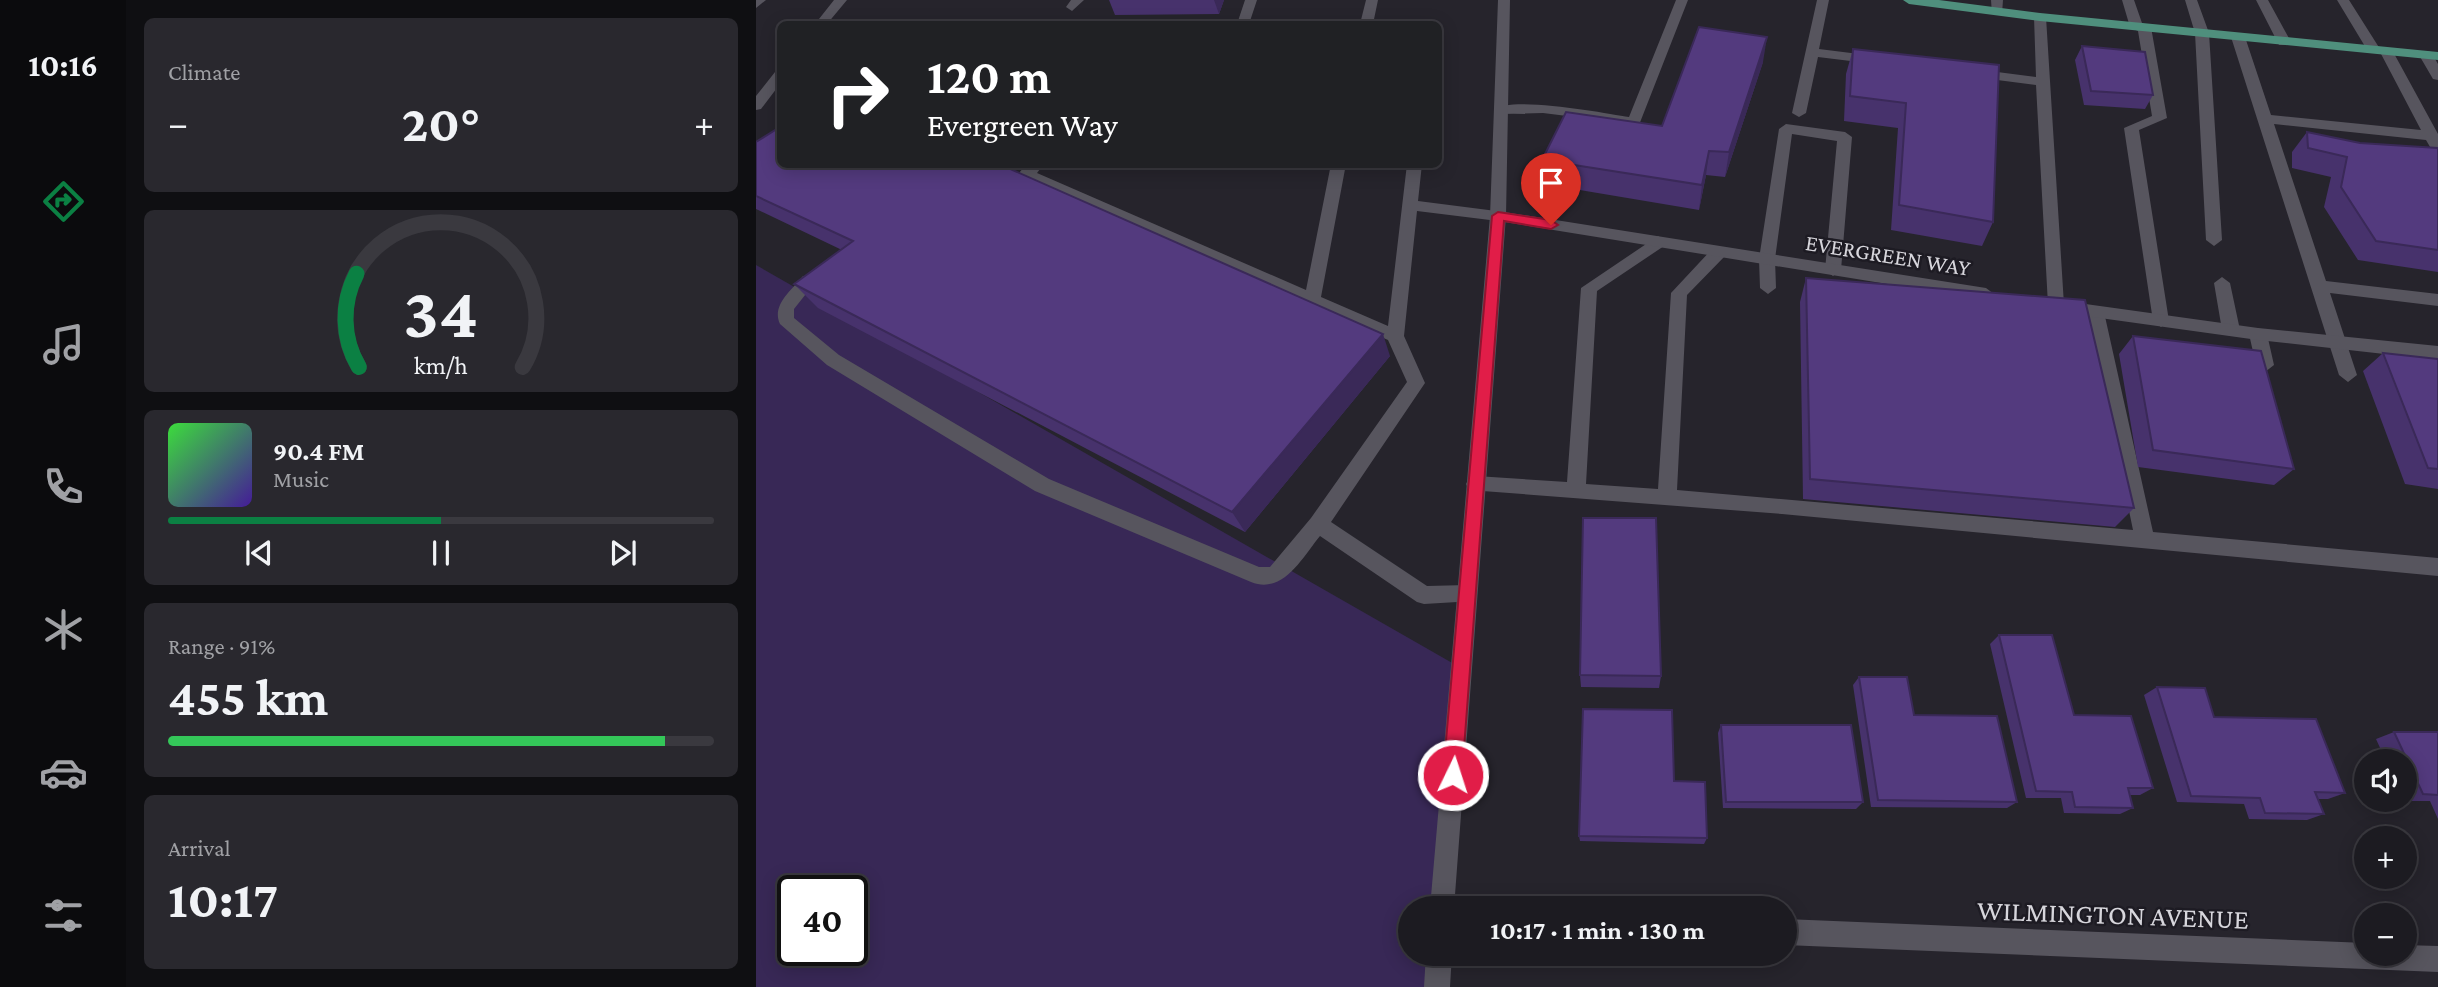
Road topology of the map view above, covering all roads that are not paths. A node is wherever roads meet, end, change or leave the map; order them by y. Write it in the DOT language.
graph roads {
  1 [pos="760,0"];
  2 [pos="841,0"];
  3 [pos="1251,0"];
  4 [pos="1372,0"];
  5 [pos="1504,0"];
  6 [pos="1682,0"];
  7 [pos="1823,0"];
  8 [pos="1909,0"];
  9 [pos="2129,0"];
  10 [pos="2191,0"];
  11 [pos="2262,0"];
  12 [pos="2343,0"];
  13 [pos="756,4"];
  14 [pos="1997,6"];
  15 [pos="2040,17"];
  16 [pos="824,21"];
  17 [pos="1244,21"];
  18 [pos="1368,21"];
  19 [pos="2141,27"];
  20 [pos="2202,33"];
  21 [pos="2238,37"];
  22 [pos="2284,42"];
  23 [pos="1812,51"];
  24 [pos="2380,51"];
  25 [pos="2432,56"];
  26 [pos="1894,62"];
  27 [pos="1962,71"];
  28 [pos="2438,76"];
  29 [pos="777,79"];
  30 [pos="2043,82"];
  31 [pos="756,106"];
  32 [pos="1501,110"];
  33 [pos="1799,113"];
  34 [pos="2265,119"];
  35 [pos="2435,142"];
  36 [pos="1033,168"];
  37 [pos="1338,168"];
  38 [pos="1415,168"];
  39 [pos="1410,205"];
  40 [pos="1498,216"];
  41 [pos="2214,240"];
  42 [pos="1658,242"];
  43 [pos="1719,251"];
  44 [pos="1767,259"];
  45 [pos="1833,270"];
  46 [pos="810,280"];
  47 [pos="2222,283"];
  48 [pos="2319,286"];
  49 [pos="1768,288"];
  50 [pos="2004,297"];
  51 [pos="2438,300"];
  52 [pos="1312,301"];
  53 [pos="2096,312"];
  54 [pos="2161,321"];
  55 [pos="2231,330"];
  56 [pos="2258,334"];
  57 [pos="1395,336"];
  58 [pos="2337,342"];
  59 [pos="2438,353"];
  60 [pos="2265,365"];
  61 [pos="2348,375"];
  62 [pos="1476,484"];
  63 [pos="1577,489"];
  64 [pos="1667,497"];
  65 [pos="1318,524"];
  66 [pos="2146,540"];
  67 [pos="2438,567"];
  68 [pos="1467,594"];
  69 [pos="1443,896"];
  70 [pos="1797,932"];
  71 [pos="2438,959"];
  72 [pos="1438,966"];
  73 [pos="1437,987"];
  1 -- 13 [label="street"];
  2 -- 16 [label="street"];
  3 -- 17 [label="street"];
  4 -- 18 [label="street"];
  5 -- 32 [label="street"];
  6 -- 32 [label="street"];
  7 -- 23 [label="street"];
  8 -- 14 [label="main road"];
  9 -- 19 [label="street"];
  10 -- 20 [label="street"];
  11 -- 22 [label="street"];
  12 -- 24 [label="street"];
  14 -- 15 [label="main road"];
  15 -- 19 [label="main road"];
  15 -- 30 [label="street"];
  19 -- 20 [label="main road"];
  19 -- 54 [label="street"];
  20 -- 21 [label="main road"];
  20 -- 41 [label="street"];
  21 -- 22 [label="main road"];
  21 -- 34 [label="street"];
  22 -- 24 [label="main road"];
  23 -- 26 [label="street"];
  23 -- 33 [label="street"];
  24 -- 25 [label="main road"];
  24 -- 35 [label="street"];
  25 -- 28 [label="street"];
  27 -- 30 [label="street"];
  29 -- 31 [label="street"];
  30 -- 53 [label="street"];
  32 -- 40 [label="street"];
  34 -- 35 [label="street"];
  34 -- 48 [label="street"];
  36 -- 52 [label="lane"];
  37 -- 52 [label="street"];
  38 -- 39 [label="street"];
  39 -- 40 [label="street, EVERGREEN WAY"];
  39 -- 57 [label="street"];
  40 -- 42 [label="street, EVERGREEN WAY"];
  40 -- 62 [label="street"];
  42 -- 43 [label="street, EVERGREEN WAY"];
  42 -- 63 [label="street"];
  43 -- 44 [label="street, EVERGREEN WAY"];
  43 -- 64 [label="street"];
  44 -- 45 [label="street, EVERGREEN WAY"];
  44 -- 45 [label="street"];
  44 -- 49 [label="street"];
  45 -- 50 [label="street, EVERGREEN WAY"];
  46 -- 65 [label="street"];
  47 -- 55 [label="street"];
  48 -- 51 [label="street"];
  48 -- 58 [label="lane"];
  52 -- 57 [label="lane"];
  53 -- 54 [label="street"];
  53 -- 66 [label="street"];
  54 -- 55 [label="street"];
  55 -- 56 [label="street"];
  56 -- 58 [label="street"];
  56 -- 60 [label="street"];
  57 -- 65 [label="street"];
  58 -- 59 [label="street"];
  58 -- 61 [label="lane"];
  62 -- 63 [label="street"];
  62 -- 68 [label="street"];
  63 -- 64 [label="street"];
  64 -- 66 [label="street"];
  65 -- 68 [label="street"];
  66 -- 67 [label="street"];
  68 -- 69 [label="street"];
  70 -- 71 [label="street, WILMINGTON AVENUE"];
  72 -- 73 [label="street"];
}
